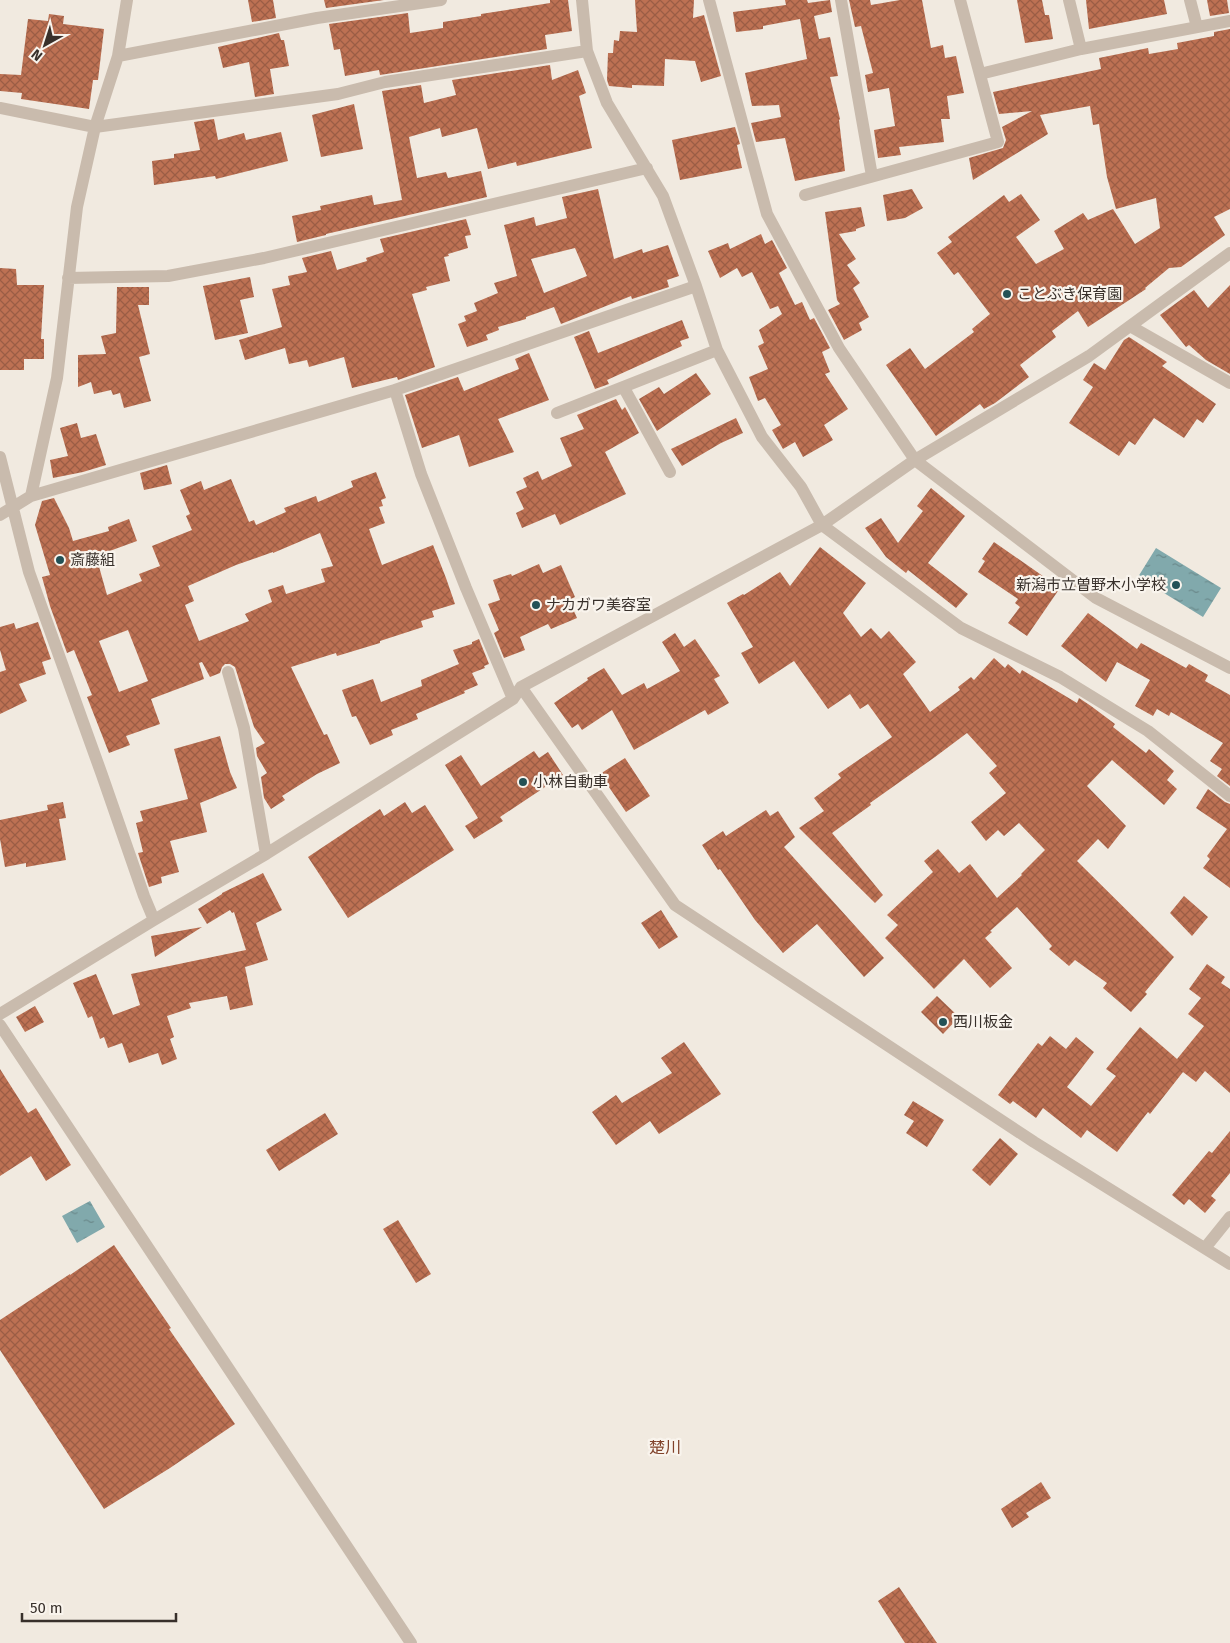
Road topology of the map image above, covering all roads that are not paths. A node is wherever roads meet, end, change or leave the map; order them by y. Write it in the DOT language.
graph roads {
  1 [pos="127,0"];
  2 [pos="441,0"];
  3 [pos="582,0"];
  4 [pos="710,0"];
  5 [pos="841,0"];
  6 [pos="960,0"];
  7 [pos="1069,0"];
  8 [pos="1190,0"];
  9 [pos="1230,21"];
  10 [pos="1197,27"];
  11 [pos="1081,49"];
  12 [pos="587,51"];
  13 [pos="118,56"];
  14 [pos="980,74"];
  15 [pos="0,108"];
  16 [pos="95,127"];
  17 [pos="646,168"];
  18 [pos="872,176"];
  19 [pos="805,194"];
  20 [pos="1230,253"];
  21 [pos="68,278"];
  22 [pos="696,286"];
  23 [pos="1130,326"];
  24 [pos="717,350"];
  25 [pos="1230,384"];
  26 [pos="624,388"];
  27 [pos="395,390"];
  28 [pos="557,413"];
  29 [pos="0,456"];
  30 [pos="915,460"];
  31 [pos="670,472"];
  32 [pos="31,496"];
  33 [pos="12,507"];
  34 [pos="0,515"];
  35 [pos="822,525"];
  36 [pos="1230,668"];
  37 [pos="228,672"];
  38 [pos="521,687"];
  39 [pos="513,699"];
  40 [pos="1230,796"];
  41 [pos="266,854"];
  42 [pos="154,920"];
  43 [pos="0,1014"];
  44 [pos="0,1025"];
  45 [pos="1230,1217"];
  46 [pos="1206,1248"];
  47 [pos="1230,1264"];
  48 [pos="411,1643"];
  1 -- 13 [label="street"];
  2 -- 13 [label="street"];
  3 -- 12 [label="street"];
  4 -- 30 [label="street"];
  5 -- 18 [label="street"];
  6 -- 14 [label="street"];
  7 -- 11 [label="street"];
  8 -- 10 [label="street"];
  9 -- 10 [label="street"];
  10 -- 11 [label="street"];
  11 -- 14 [label="street"];
  12 -- 16 [label="street"];
  12 -- 17 [label="street"];
  13 -- 16 [label="street"];
  14 -- 18 [label="street"];
  15 -- 16 [label="street"];
  16 -- 21 [label="street"];
  17 -- 21 [label="street"];
  17 -- 22 [label="street"];
  18 -- 19 [label="street"];
  20 -- 23 [label="street"];
  21 -- 32 [label="street"];
  22 -- 24 [label="street"];
  22 -- 27 [label="street"];
  23 -- 25 [label="street"];
  23 -- 30 [label="street"];
  24 -- 26 [label="street"];
  24 -- 35 [label="street"];
  26 -- 28 [label="street"];
  26 -- 31 [label="street"];
  27 -- 32 [label="street"];
  27 -- 39 [label="street"];
  29 -- 33 [label="street"];
  30 -- 35 [label="street"];
  30 -- 36 [label="street"];
  32 -- 33 [label="street"];
  33 -- 34 [label="street"];
  33 -- 42 [label="street"];
  35 -- 38 [label="street"];
  35 -- 40 [label="street"];
  37 -- 41 [label="street"];
  38 -- 39 [label="street"];
  38 -- 46 [label="street"];
  39 -- 41 [label="street"];
  41 -- 42 [label="street"];
  42 -- 43 [label="street"];
  44 -- 48 [label="street"];
  45 -- 46 [label="street"];
  46 -- 47 [label="street"];
}
